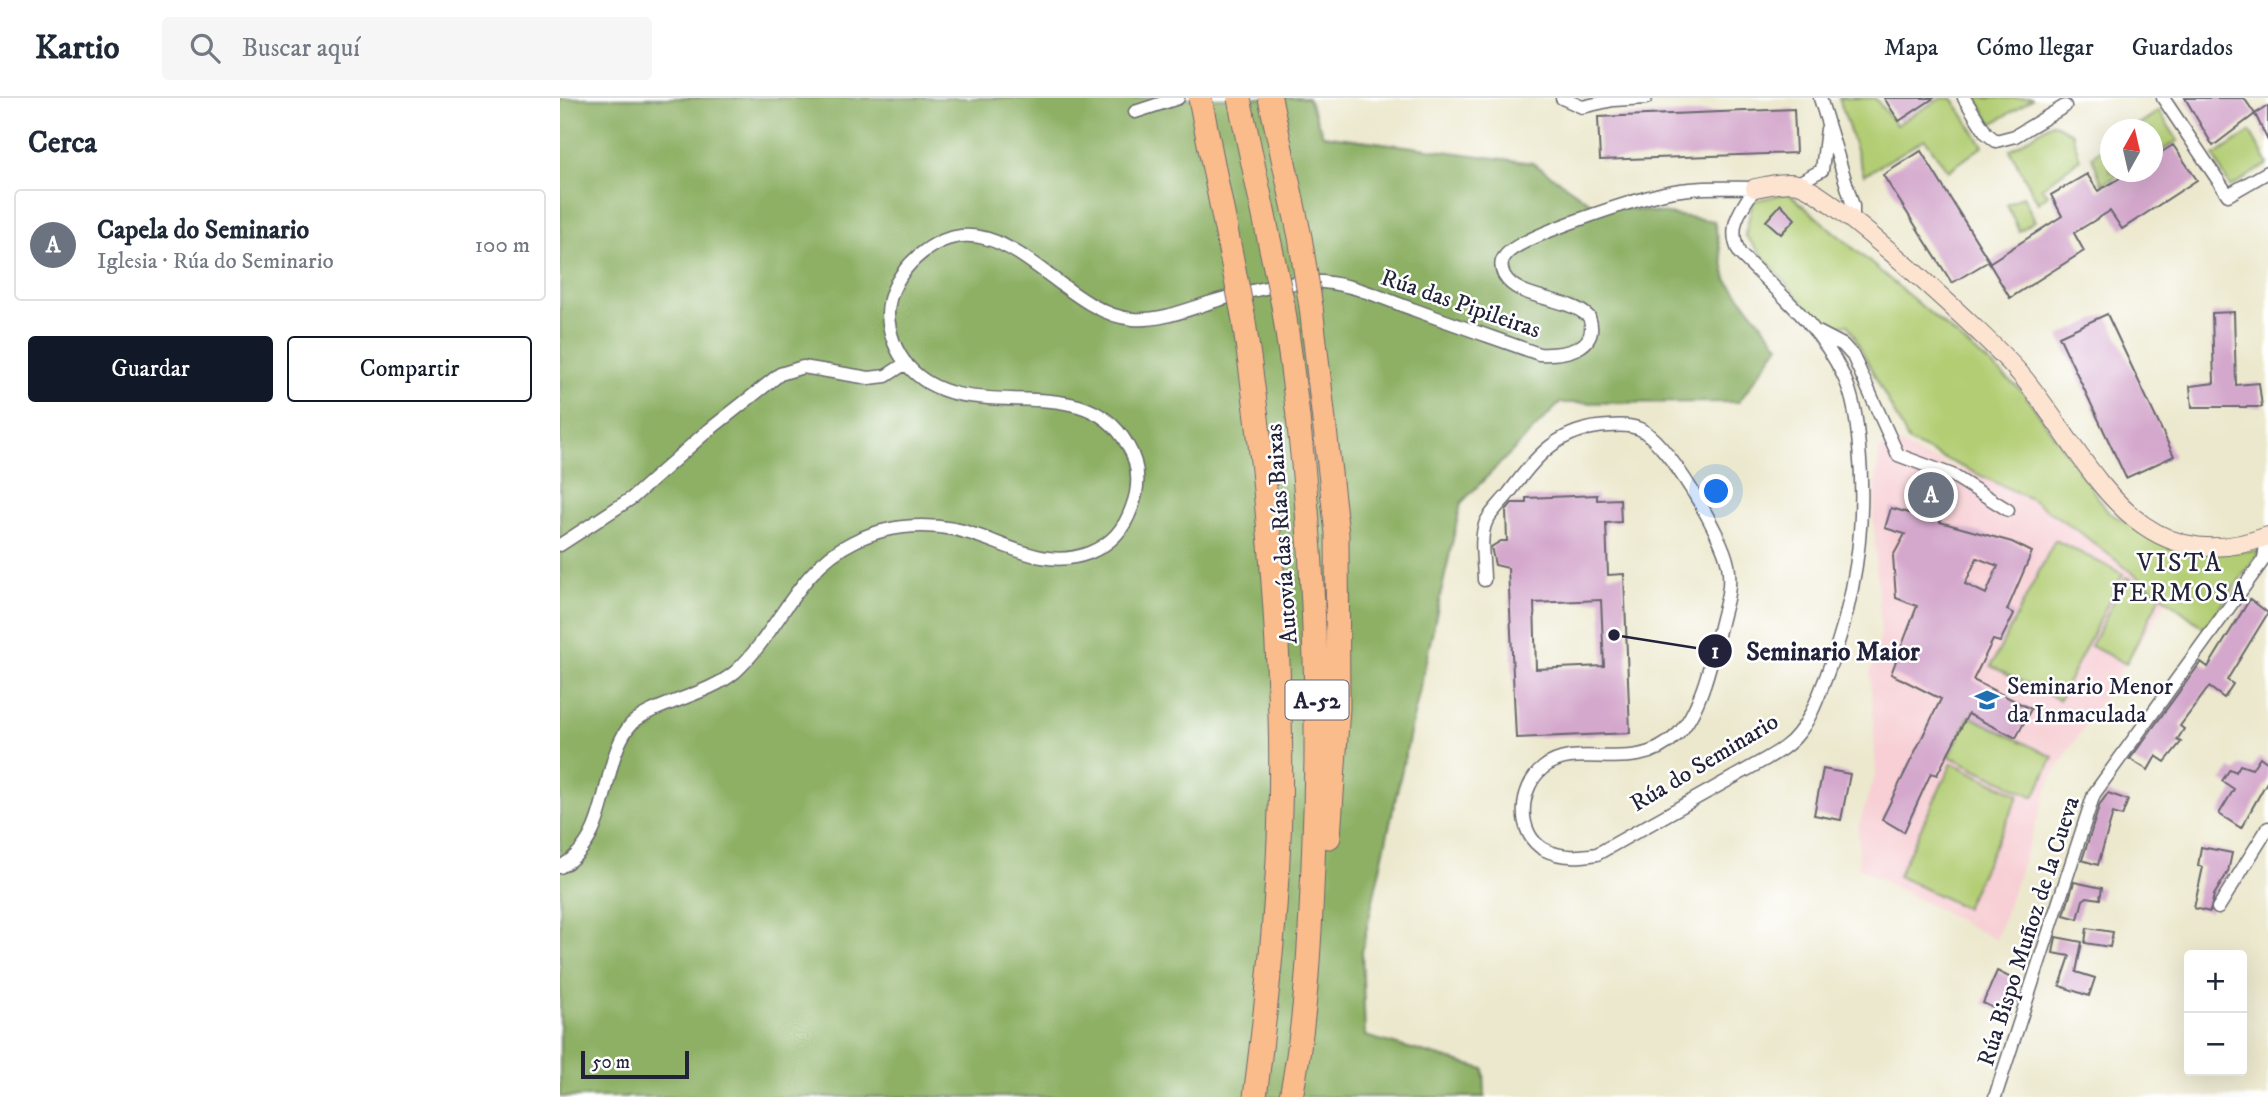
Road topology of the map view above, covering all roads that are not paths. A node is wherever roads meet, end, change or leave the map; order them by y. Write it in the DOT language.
graph roads {
  1 [pos="1178,98"];
  2 [pos="1200,98"];
  3 [pos="1239,98"];
  4 [pos="1270,98"];
  5 [pos="1562,98"];
  6 [pos="1646,98"];
  7 [pos="1820,98"];
  8 [pos="1964,98"];
  9 [pos="2163,98"];
  10 [pos="2065,106"];
  11 [pos="1135,112"];
  12 [pos="1828,125"];
  13 [pos="2268,172"];
  14 [pos="1798,183"];
  15 [pos="1755,188"];
  16 [pos="1853,220"];
  17 [pos="1817,331"];
  18 [pos="906,363"];
  19 [pos="2008,510"];
  20 [pos="2267,537"];
  21 [pos="560,545"];
  22 [pos="1484,580"];
  23 [pos="2268,828"];
  24 [pos="560,867"];
  25 [pos="2218,908"];
  26 [pos="1299,1055"];
  27 [pos="1255,1097"];
  28 [pos="1292,1097"];
  29 [pos="1995,1097"];
  1 -- 11 [label="street"];
  2 -- 27 [label="highway, Autovía das Rías Baixas / A-52, bridge"];
  3 -- 26 [label="highway, Autovía das Rías Baixas / A-52, bridge"];
  4 -- 26 [label="highway, bridge"];
  5 -- 6 [label="street"];
  7 -- 12 [label="street"];
  8 -- 10 [label="street"];
  9 -- 13 [label="street"];
  12 -- 14 [label="street"];
  12 -- 16 [label="street"];
  14 -- 15 [label="street"];
  14 -- 16 [label="street"];
  15 -- 17 [label="street, Rúa do Seminario"];
  15 -- 18 [label="street, Rúa das Pipileiras"];
  16 -- 20 [label="street"];
  17 -- 19 [label="street"];
  17 -- 22 [label="street, Rúa do Seminario"];
  18 -- 21 [label="street"];
  18 -- 24 [label="street"];
  20 -- 29 [label="street, Rúa Bispo Muñoz de la Cueva"];
  23 -- 25 [label="street"];
  26 -- 28 [label="highway, Autovía das Rías Baixas / A-52"];
}
